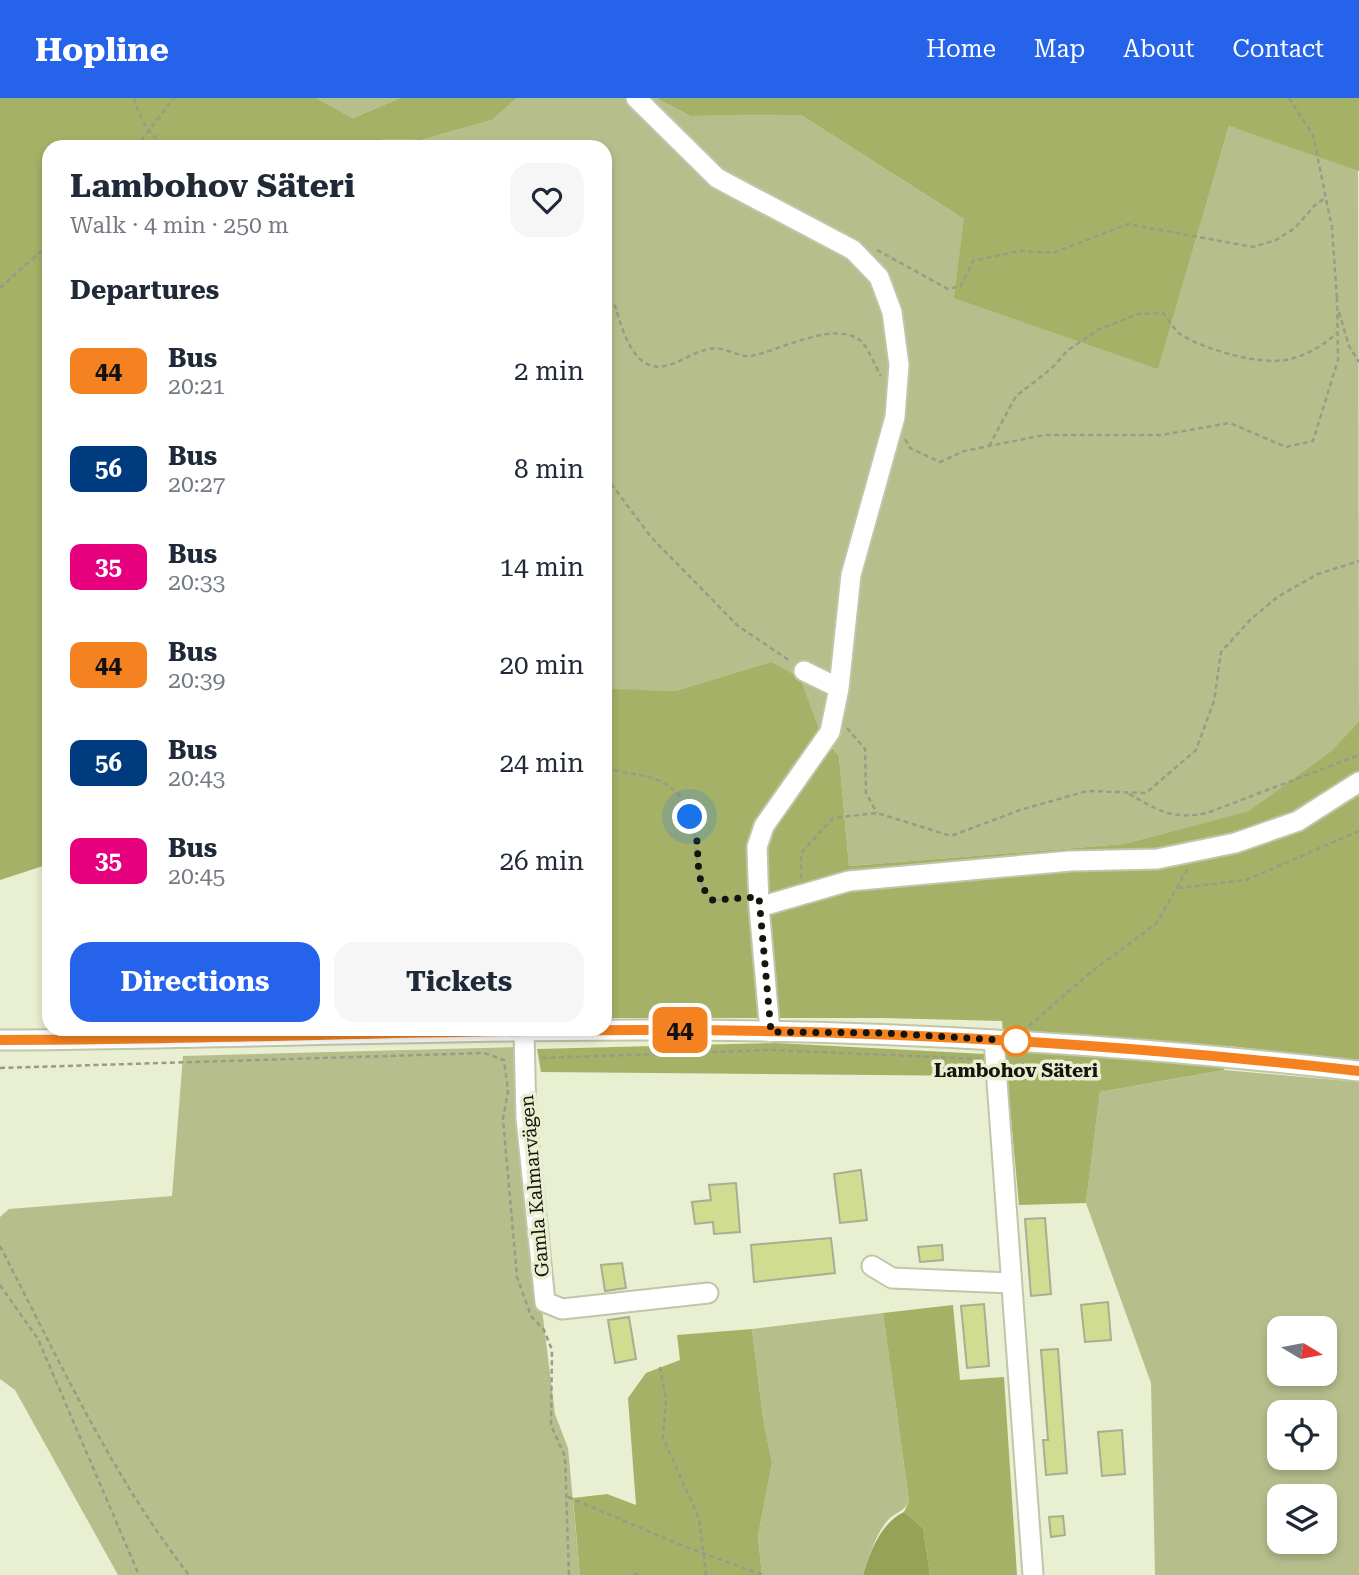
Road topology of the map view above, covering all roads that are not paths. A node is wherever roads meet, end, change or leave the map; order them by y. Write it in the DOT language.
graph roads {
  1 [pos="636,98"];
  2 [pos="804,671"];
  3 [pos="839,688"];
  4 [pos="1359,782"];
  5 [pos="759,902"];
  6 [pos="612,1031"];
  7 [pos="771,1032"];
  8 [pos="233,1036"];
  9 [pos="524,1036"];
  10 [pos="0,1040"];
  11 [pos="994,1040"];
  12 [pos="1359,1071"];
  13 [pos="872,1266"];
  14 [pos="1011,1283"];
  15 [pos="708,1293"];
  16 [pos="1033,1575"];
  1 -- 3 [label="street"];
  2 -- 3 [label="street"];
  3 -- 5 [label="street"];
  4 -- 5 [label="street"];
  5 -- 7 [label="street"];
  6 -- 7 [label="street"];
  7 -- 11 [label="street"];
  8 -- 10 [label="street"];
  9 -- 15 [label="street, Gamla Kalmarvägen"];
  11 -- 12 [label="street"];
  11 -- 14 [label="street"];
  13 -- 14 [label="street"];
  14 -- 16 [label="street"];
}
